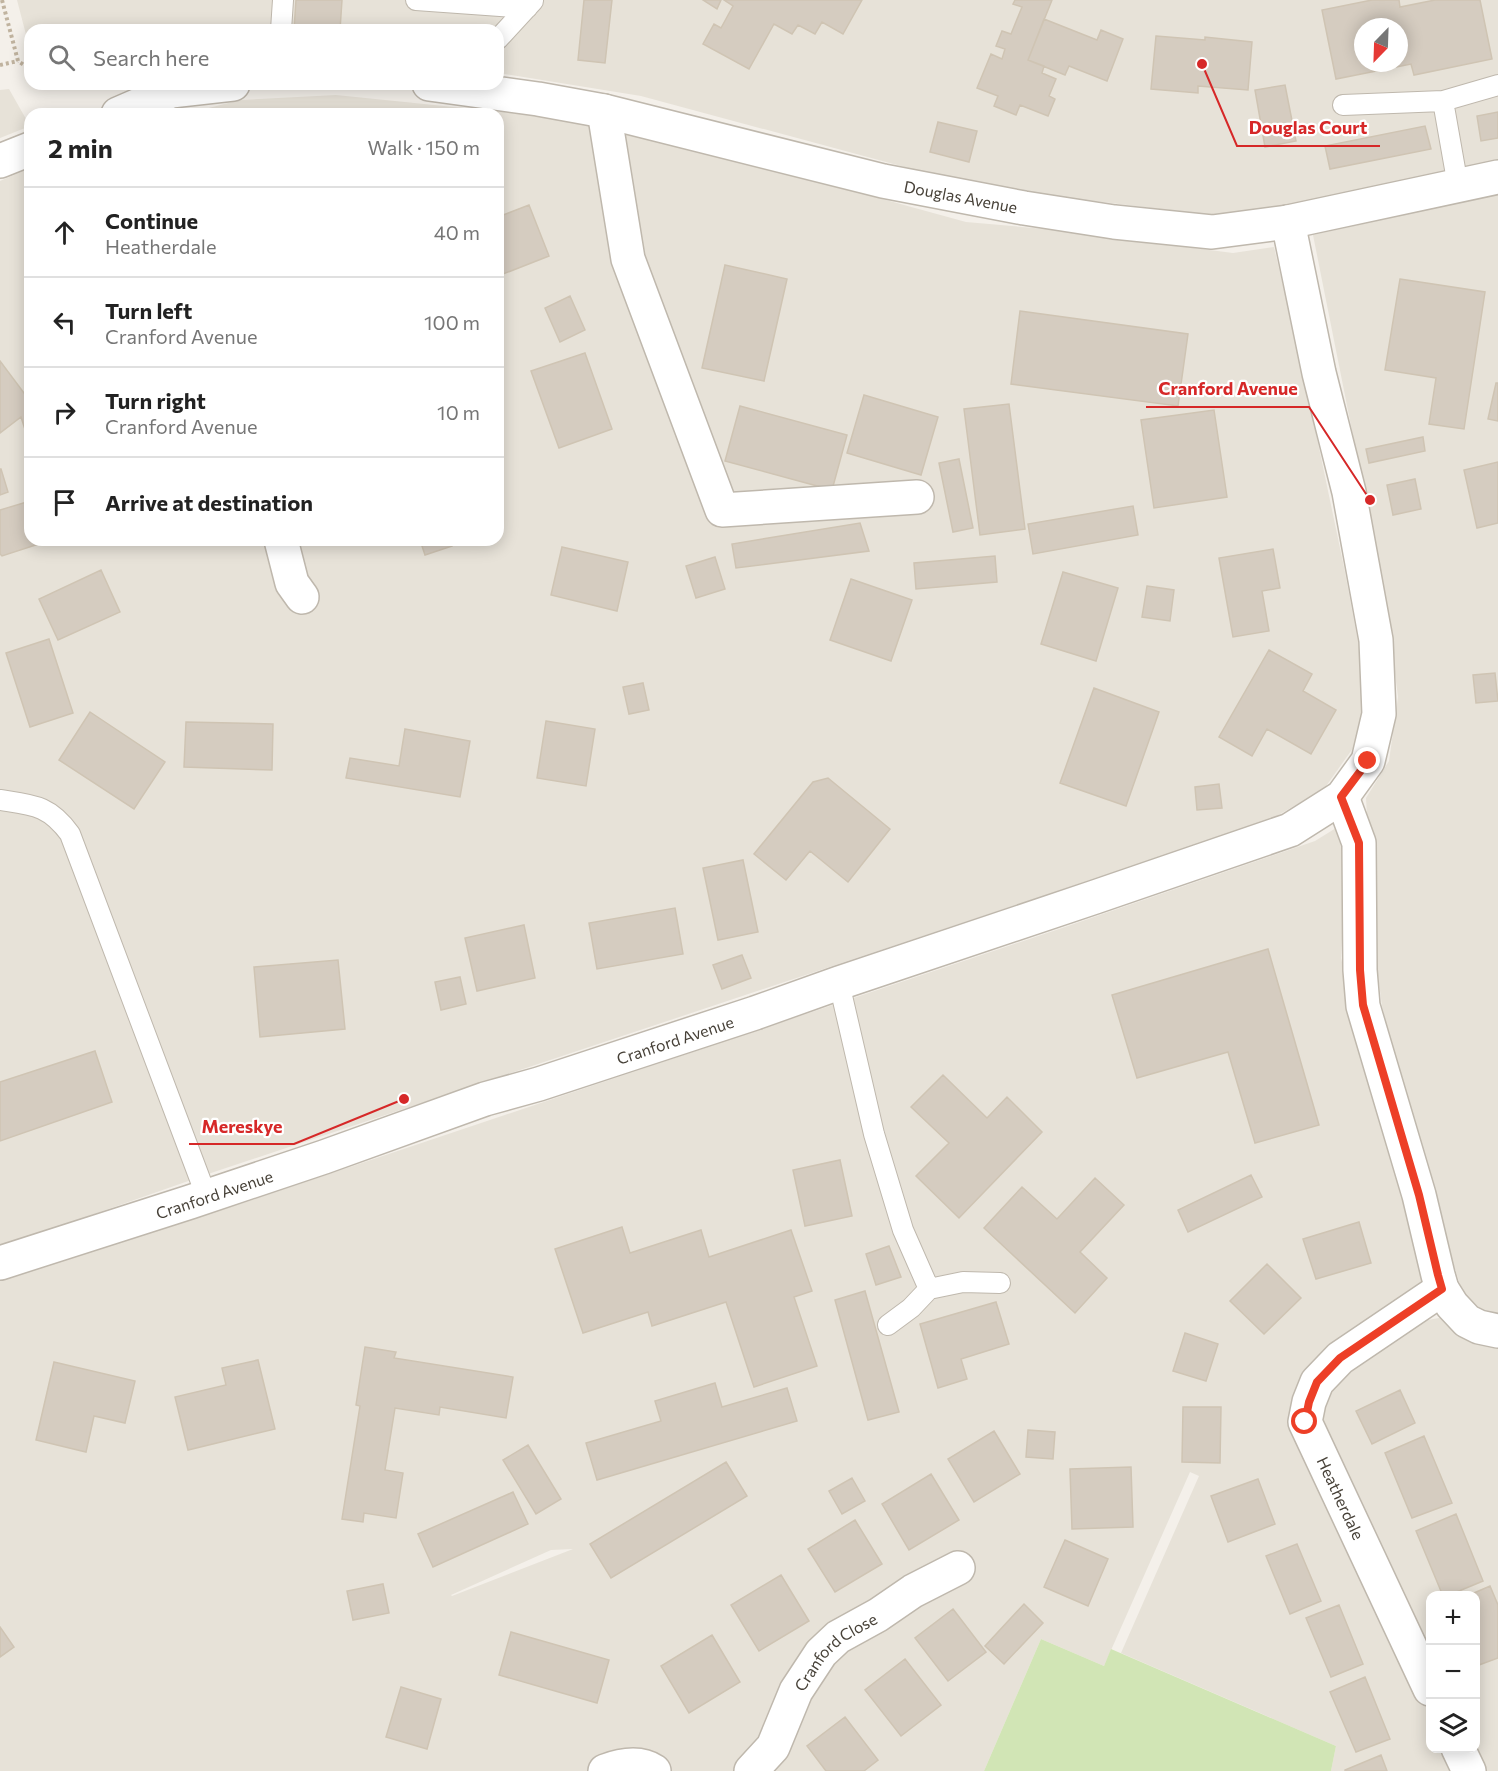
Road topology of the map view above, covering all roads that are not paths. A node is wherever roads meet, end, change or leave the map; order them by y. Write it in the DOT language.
graph roads {
  1 [pos="283,0"];
  2 [pos="416,0"];
  3 [pos="530,4"];
  4 [pos="281,24"];
  5 [pos="504,32"];
  6 [pos="1498,85"];
  7 [pos="180,90"];
  8 [pos="493,90"];
  9 [pos="1443,101"];
  10 [pos="1343,105"];
  11 [pos="142,108"];
  12 [pos="603,111"];
  13 [pos="24,151"];
  14 [pos="0,161"];
  15 [pos="1498,177"];
  16 [pos="1458,186"];
  17 [pos="1288,222"];
  18 [pos="917,497"];
  19 [pos="282,546"];
  20 [pos="302,597"];
  21 [pos="1341,797"];
  22 [pos="0,800"];
  23 [pos="839,982"];
  24 [pos="206,1195"];
  25 [pos="0,1263"];
  26 [pos="1000,1283"];
  27 [pos="929,1289"];
  28 [pos="1442,1289"];
  29 [pos="888,1325"];
  30 [pos="1498,1331"];
  31 [pos="958,1568"];
  32 [pos="1426,1678"];
  33 [pos="1460,1753"];
  34 [pos="605,1771"];
  35 [pos="654,1771"];
  36 [pos="751,1771"];
  37 [pos="1469,1771"];
  1 -- 4 [label="lane"];
  2 -- 3 [label="lane"];
  3 -- 5 [label="lane"];
  6 -- 9 [label="lane"];
  7 -- 11 [label="street"];
  8 -- 12 [label="street, Douglas Avenue"];
  9 -- 10 [label="lane"];
  9 -- 16 [label="lane"];
  12 -- 17 [label="street, Douglas Avenue"];
  12 -- 18 [label="street"];
  13 -- 14 [label="street"];
  15 -- 16 [label="street, Douglas Avenue"];
  16 -- 17 [label="street, Douglas Avenue"];
  17 -- 21 [label="street, Cranford Avenue"];
  19 -- 20 [label="street"];
  21 -- 23 [label="street, Cranford Avenue"];
  21 -- 28 [label="street"];
  22 -- 24 [label="lane"];
  23 -- 24 [label="street, Cranford Avenue"];
  23 -- 27 [label="lane"];
  24 -- 25 [label="street, Cranford Avenue"];
  26 -- 27 [label="lane"];
  27 -- 29 [label="lane"];
  28 -- 30 [label="street"];
  28 -- 32 [label="street, Heatherdale"];
  31 -- 36 [label="street, Cranford Close"];
  33 -- 37 [label="street"];
  34 -- 35 [label="street"];
}
